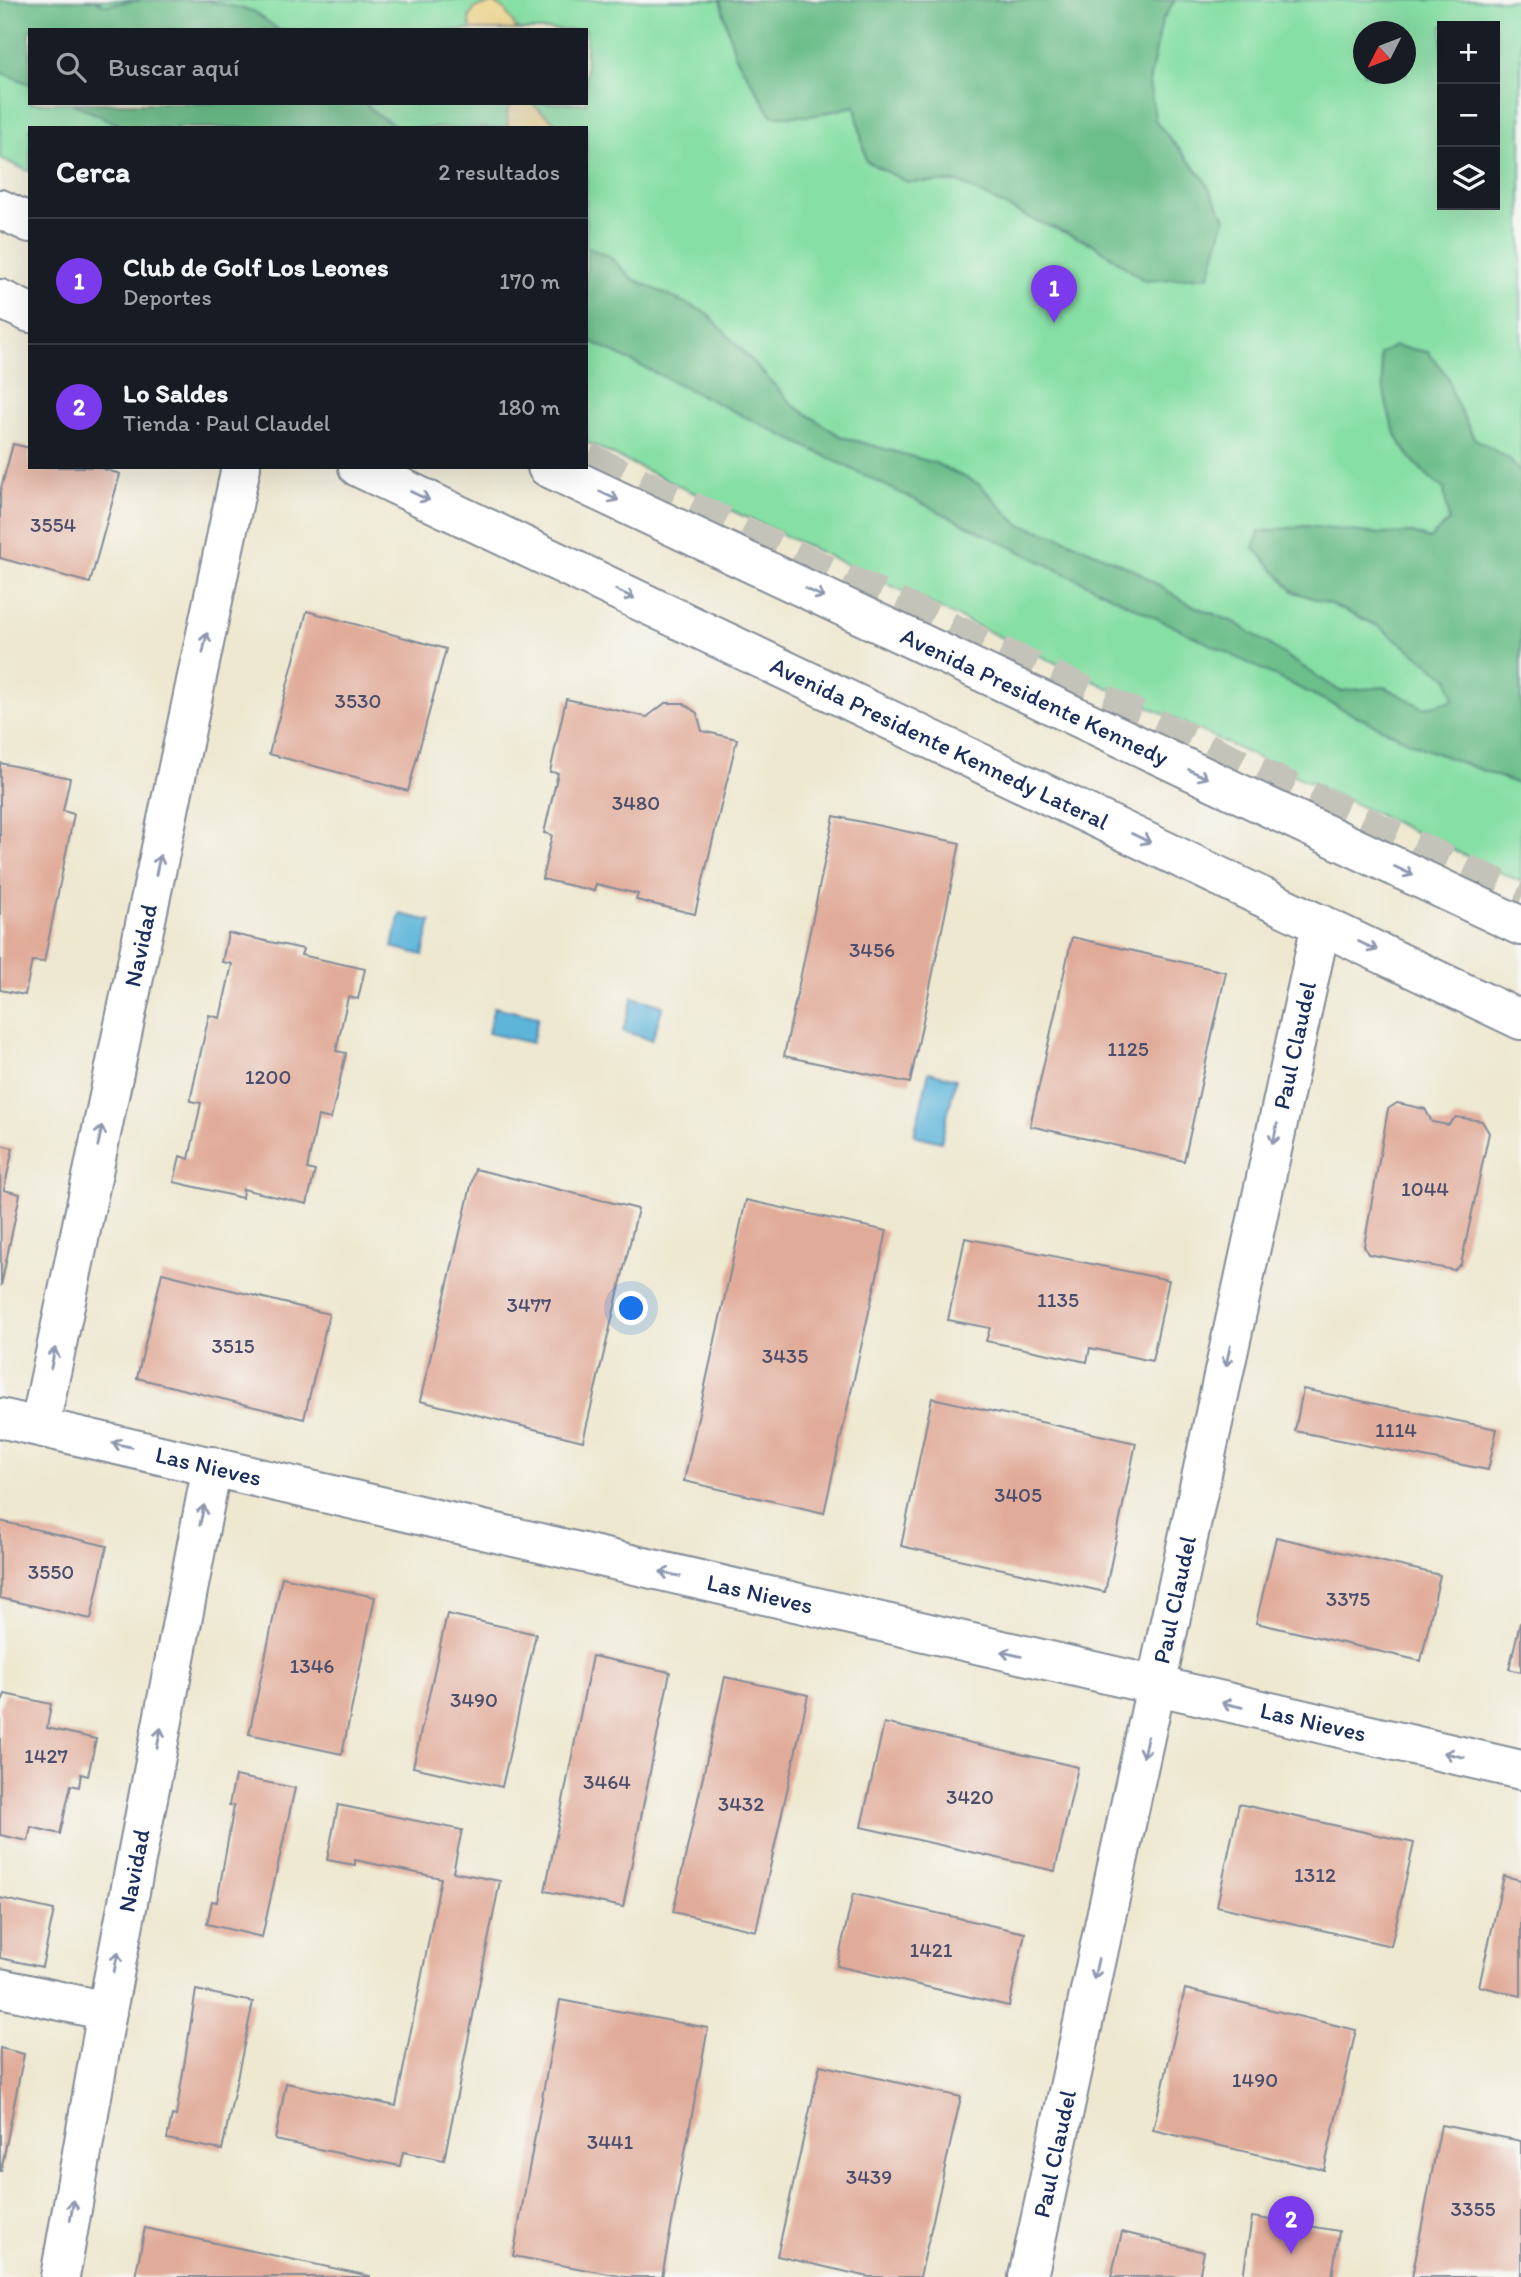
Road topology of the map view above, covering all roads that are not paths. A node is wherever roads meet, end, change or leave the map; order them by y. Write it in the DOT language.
graph roads {
  1 [pos="0,209"];
  2 [pos="28,222"];
  3 [pos="0,299"];
  4 [pos="28,312"];
  5 [pos="241,469"];
  6 [pos="362,469"];
  7 [pos="551,469"];
  8 [pos="1321,923"];
  9 [pos="1521,926"];
  10 [pos="1521,1020"];
  11 [pos="0,1418"];
  12 [pos="40,1425"];
  13 [pos="212,1466"];
  14 [pos="1158,1688"];
  15 [pos="1521,1770"];
  16 [pos="0,1988"];
  17 [pos="107,2011"];
  18 [pos="60,2277"];
  19 [pos="1028,2277"];
  1 -- 2 [label="main road"];
  3 -- 4 [label="main road"];
  12 -- 5 [label="main road, Navidad, one-way"];
  6 -- 8 [label="main road, Avenida Presidente Kennedy Lateral, one-way"];
  7 -- 9 [label="main road, Avenida Presidente Kennedy, one-way"];
  8 -- 10 [label="main road, Avenida Presidente Kennedy Lateral, one-way"];
  8 -- 14 [label="main road, Paul Claudel, one-way"];
  11 -- 12 [label="main road, Las Nieves"];
  13 -- 12 [label="main road, Las Nieves, one-way"];
  14 -- 13 [label="main road, Las Nieves, one-way"];
  17 -- 13 [label="main road, Navidad, one-way"];
  15 -- 14 [label="main road, Las Nieves, one-way"];
  14 -- 19 [label="main road, Paul Claudel, one-way"];
  16 -- 17 [label="main road"];
  18 -- 17 [label="main road, Navidad, one-way"];
}
